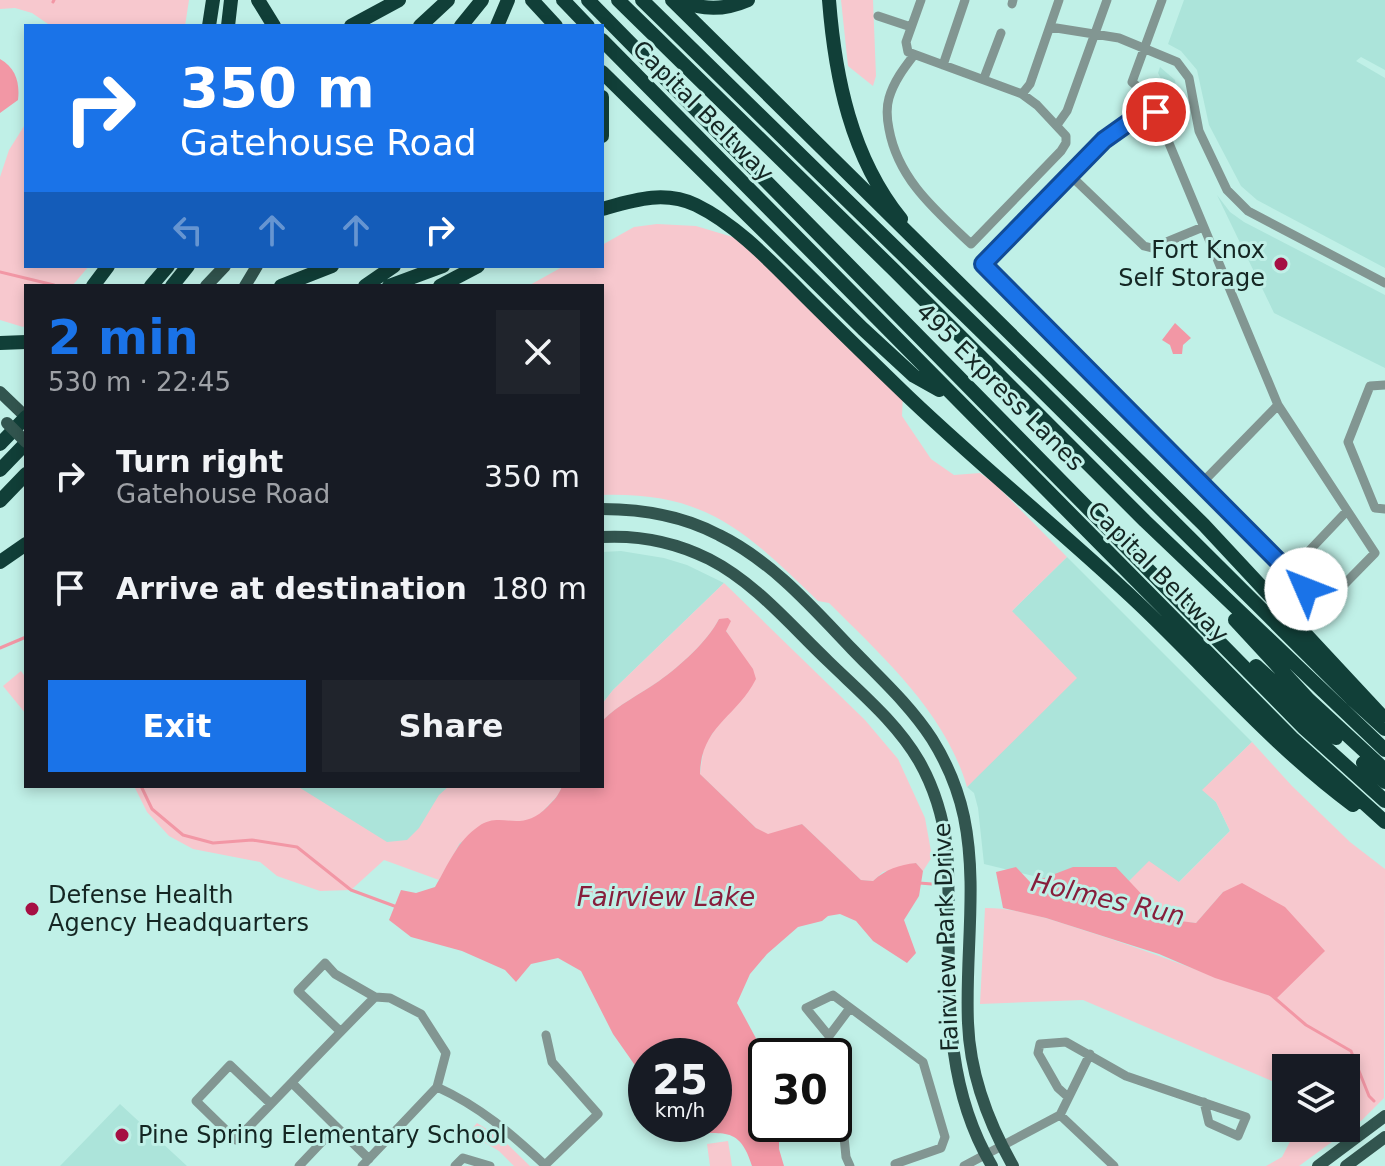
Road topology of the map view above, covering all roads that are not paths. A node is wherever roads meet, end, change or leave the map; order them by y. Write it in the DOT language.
graph roads {
  1 [pos="213,0"];
  2 [pos="231,0"];
  3 [pos="258,0"];
  4 [pos="399,0"];
  5 [pos="449,0"];
  6 [pos="481,0"];
  7 [pos="508,0"];
  8 [pos="532,0"];
  9 [pos="563,0"];
  10 [pos="588,0"];
  11 [pos="618,0"];
  12 [pos="642,0"];
  13 [pos="672,0"];
  14 [pos="681,0"];
  15 [pos="748,0"];
  16 [pos="829,0"];
  17 [pos="921,0"];
  18 [pos="965,0"];
  19 [pos="1059,0"];
  20 [pos="1107,0"];
  21 [pos="1162,0"];
  22 [pos="878,16"];
  23 [pos="209,24"];
  24 [pos="228,24"];
  25 [pos="273,24"];
  26 [pos="355,24"];
  27 [pos="422,24"];
  28 [pos="428,24"];
  29 [pos="460,24"];
  30 [pos="498,24"];
  31 [pos="555,24"];
  32 [pos="586,24"];
  33 [pos="911,27"];
  34 [pos="1050,27"];
  35 [pos="1001,33"];
  36 [pos="1095,34"];
  37 [pos="604,42"];
  38 [pos="1145,48"];
  39 [pos="914,55"];
  40 [pos="943,65"];
  41 [pos="604,74"];
  42 [pos="984,78"];
  43 [pos="1022,94"];
  44 [pos="1156,112"];
  45 [pos="1057,125"];
  46 [pos="1070,175"];
  47 [pos="604,209"];
  48 [pos="1203,227"];
  49 [pos="166,268"];
  50 [pos="194,268"];
  51 [pos="223,268"];
  52 [pos="327,268"];
  53 [pos="391,268"];
  54 [pos="438,268"];
  55 [pos="474,268"];
  56 [pos="942,269"];
  57 [pos="1385,283"];
  58 [pos="153,284"];
  59 [pos="176,284"];
  60 [pos="208,284"];
  61 [pos="286,284"];
  62 [pos="368,284"];
  63 [pos="394,284"];
  64 [pos="444,284"];
  65 [pos="24,342"];
  66 [pos="0,343"];
  67 [pos="1385,385"];
  68 [pos="0,392"];
  69 [pos="953,398"];
  70 [pos="1278,405"];
  71 [pos="23,413"];
  72 [pos="4,420"];
  73 [pos="24,433"];
  74 [pos="0,444"];
  75 [pos="23,445"];
  76 [pos="0,464"];
  77 [pos="0,470"];
  78 [pos="24,476"];
  79 [pos="1201,484"];
  80 [pos="0,501"];
  81 [pos="604,509"];
  82 [pos="1385,509"];
  83 [pos="1347,511"];
  84 [pos="1145,521"];
  85 [pos="604,537"];
  86 [pos="24,544"];
  87 [pos="0,562"];
  88 [pos="1149,569"];
  89 [pos="1289,572"];
  90 [pos="1385,719"];
  91 [pos="1385,729"];
  92 [pos="1385,750"];
  93 [pos="1385,770"];
  94 [pos="1385,782"];
  95 [pos="1385,801"];
  96 [pos="1385,822"];
  97 [pos="1385,829"];
  98 [pos="375,997"];
  99 [pos="850,1008"];
  100 [pos="340,1031"];
  101 [pos="546,1035"];
  102 [pos="1090,1054"];
  103 [pos="292,1083"];
  104 [pos="437,1087"];
  105 [pos="1068,1097"];
  106 [pos="1204,1102"];
  107 [pos="271,1104"];
  108 [pos="1060,1115"];
  109 [pos="1385,1116"];
  110 [pos="336,1127"];
  111 [pos="1385,1137"];
  112 [pos="845,1142"];
  113 [pos="1002,1146"];
  114 [pos="988,1160"];
  115 [pos="366,1163"];
  116 [pos="893,1165"];
  117 [pos="1112,1165"];
  118 [pos="299,1166"];
  119 [pos="455,1166"];
  120 [pos="490,1166"];
  121 [pos="546,1166"];
  122 [pos="850,1166"];
  123 [pos="964,1166"];
  124 [pos="1013,1166"];
  125 [pos="1318,1166"];
  126 [pos="1346,1166"];
  1 -- 23 [label="highway"];
  2 -- 24 [label="highway"];
  3 -- 25 [label="highway"];
  4 -- 26 [label="highway"];
  5 -- 27 [label="highway"];
  5 -- 28 [label="main road"];
  6 -- 29 [label="highway"];
  7 -- 30 [label="highway"];
  8 -- 31 [label="highway"];
  9 -- 32 [label="highway"];
  10 -- 88 [label="highway, 495 Express Lanes"];
  11 -- 84 [label="highway, 495 Express Lanes"];
  12 -- 91 [label="highway, Capital Beltway"];
  13 -- 56 [label="highway"];
  14 -- 15 [label="highway"];
  16 -- 56 [label="highway"];
  17 -- 33 [label="street"];
  18 -- 40 [label="street"];
  19 -- 34 [label="street"];
  20 -- 36 [label="street"];
  21 -- 38 [label="street"];
  22 -- 33 [label="street"];
  33 -- 39 [label="street"];
  34 -- 36 [label="street"];
  34 -- 43 [label="street"];
  35 -- 42 [label="street"];
  36 -- 38 [label="street"];
  36 -- 45 [label="street"];
  37 -- 69 [label="highway, Capital Beltway"];
  38 -- 44 [label="street"];
  38 -- 57 [label="street"];
  39 -- 40 [label="street"];
  39 -- 45 [label="street"];
  40 -- 42 [label="street"];
  41 -- 69 [label="highway"];
  42 -- 43 [label="street"];
  43 -- 45 [label="street"];
  44 -- 46 [label="street"];
  44 -- 48 [label="street"];
  46 -- 48 [label="street"];
  46 -- 79 [label="street"];
  47 -- 97 [label="highway"];
  48 -- 70 [label="street"];
  49 -- 58 [label="highway"];
  50 -- 59 [label="main road"];
  51 -- 60 [label="main road"];
  52 -- 61 [label="highway"];
  53 -- 62 [label="highway"];
  54 -- 63 [label="highway"];
  55 -- 64 [label="highway"];
  56 -- 90 [label="highway"];
  65 -- 66 [label="highway"];
  67 -- 82 [label="street"];
  68 -- 71 [label="main road"];
  69 -- 96 [label="highway, Capital Beltway"];
  70 -- 79 [label="street"];
  70 -- 83 [label="street"];
  71 -- 74 [label="highway"];
  72 -- 73 [label="main road, bridge"];
  72 -- 75 [label="main road, bridge"];
  75 -- 76 [label="highway"];
  75 -- 77 [label="highway"];
  78 -- 80 [label="highway"];
  79 -- 89 [label="street"];
  81 -- 113 [label="main road, Fairview Park Drive"];
  83 -- 89 [label="street"];
  83 -- 89 [label="street"];
  84 -- 92 [label="highway, 495 Express Lanes"];
  84 -- 93 [label="highway"];
  85 -- 114 [label="main road, Fairview Park Drive"];
  86 -- 87 [label="highway"];
  88 -- 94 [label="highway"];
  88 -- 95 [label="highway, 495 Express Lanes"];
  98 -- 100 [label="street"];
  98 -- 100 [label="street"];
  98 -- 104 [label="street"];
  99 -- 99 [label="street"];
  99 -- 116 [label="street"];
  100 -- 103 [label="street"];
  101 -- 121 [label="street"];
  102 -- 105 [label="street"];
  102 -- 105 [label="street"];
  102 -- 106 [label="street"];
  103 -- 107 [label="street"];
  103 -- 110 [label="street"];
  104 -- 115 [label="street"];
  104 -- 121 [label="street"];
  105 -- 108 [label="street"];
  106 -- 106 [label="street"];
  107 -- 107 [label="street"];
  108 -- 113 [label="street"];
  108 -- 117 [label="street"];
  109 -- 125 [label="main road"];
  110 -- 115 [label="street"];
  110 -- 118 [label="street"];
  111 -- 126 [label="main road"];
  112 -- 122 [label="street"];
  113 -- 114 [label="street"];
  113 -- 124 [label="main road, Fairview Park Drive"];
  114 -- 123 [label="street"];
  119 -- 120 [label="street"];
}
